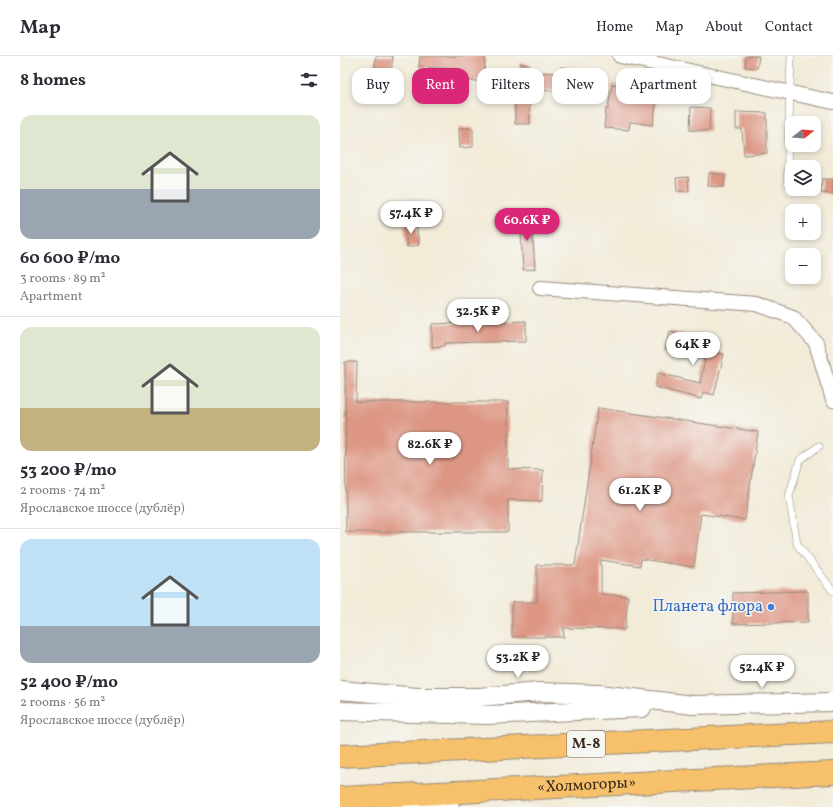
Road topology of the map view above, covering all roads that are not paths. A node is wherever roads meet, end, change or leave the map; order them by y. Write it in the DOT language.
graph roads {
  1 [pos="620,56"];
  2 [pos="791,56"];
  3 [pos="790,94"];
  4 [pos="833,102"];
  5 [pos="788,160"];
  6 [pos="540,288"];
  7 [pos="833,400"];
  8 [pos="819,446"];
  9 [pos="833,591"];
  10 [pos="340,690"];
  11 [pos="833,702"];
  12 [pos="693,705"];
  13 [pos="340,711"];
  14 [pos="833,732"];
  15 [pos="340,756"];
  16 [pos="833,773"];
  17 [pos="340,799"];
  18 [pos="450,807"];
  1 -- 3 [label="street"];
  2 -- 3 [label="lane"];
  3 -- 4 [label="street"];
  3 -- 5 [label="lane"];
  6 -- 7 [label="street"];
  8 -- 9 [label="lane"];
  10 -- 12 [label="street"];
  11 -- 12 [label="street"];
  12 -- 13 [label="street"];
  14 -- 15 [label="highway, М-8"];
  16 -- 17 [label="highway, «Холмогоры»"];
  17 -- 18 [label="street"];
}
